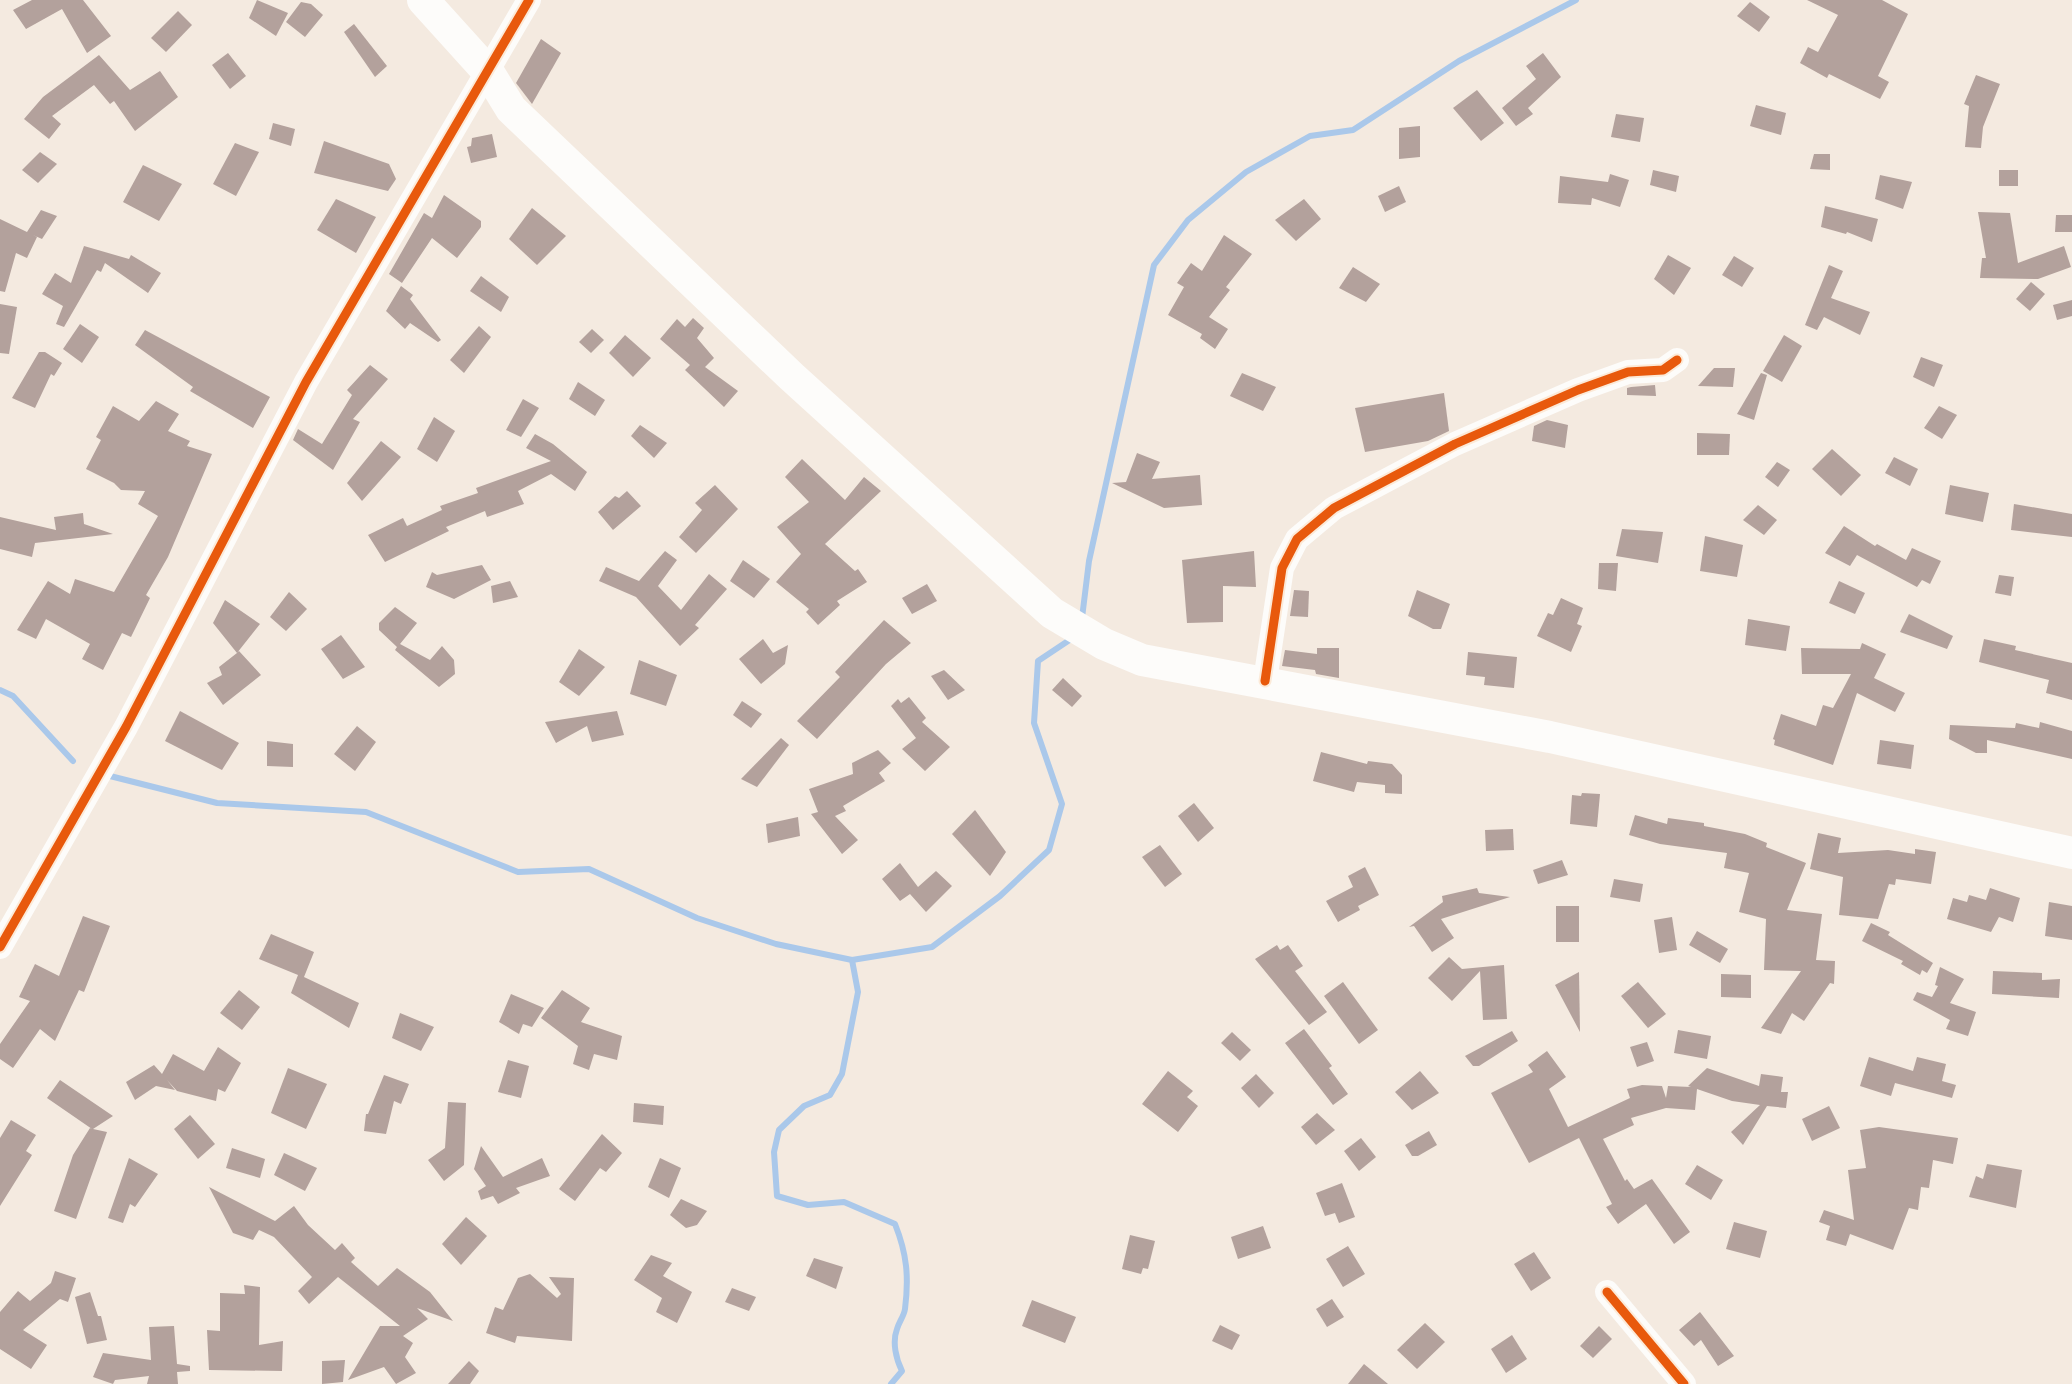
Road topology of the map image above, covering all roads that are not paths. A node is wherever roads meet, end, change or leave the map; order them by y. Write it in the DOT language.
graph roads {
  1 [pos="423,0"];
  2 [pos="529,0"];
  3 [pos="489,73"];
  4 [pos="1677,360"];
  5 [pos="1265,681"];
  6 [pos="2072,853"];
  7 [pos="0,947"];
  8 [pos="1607,1292"];
  9 [pos="1684,1384"];
  1 -- 3 [label="main road"];
  2 -- 3 [label="street"];
  3 -- 5 [label="main road"];
  3 -- 7 [label="street"];
  4 -- 5 [label="street"];
  5 -- 6 [label="main road"];
  8 -- 9 [label="street"];
}
